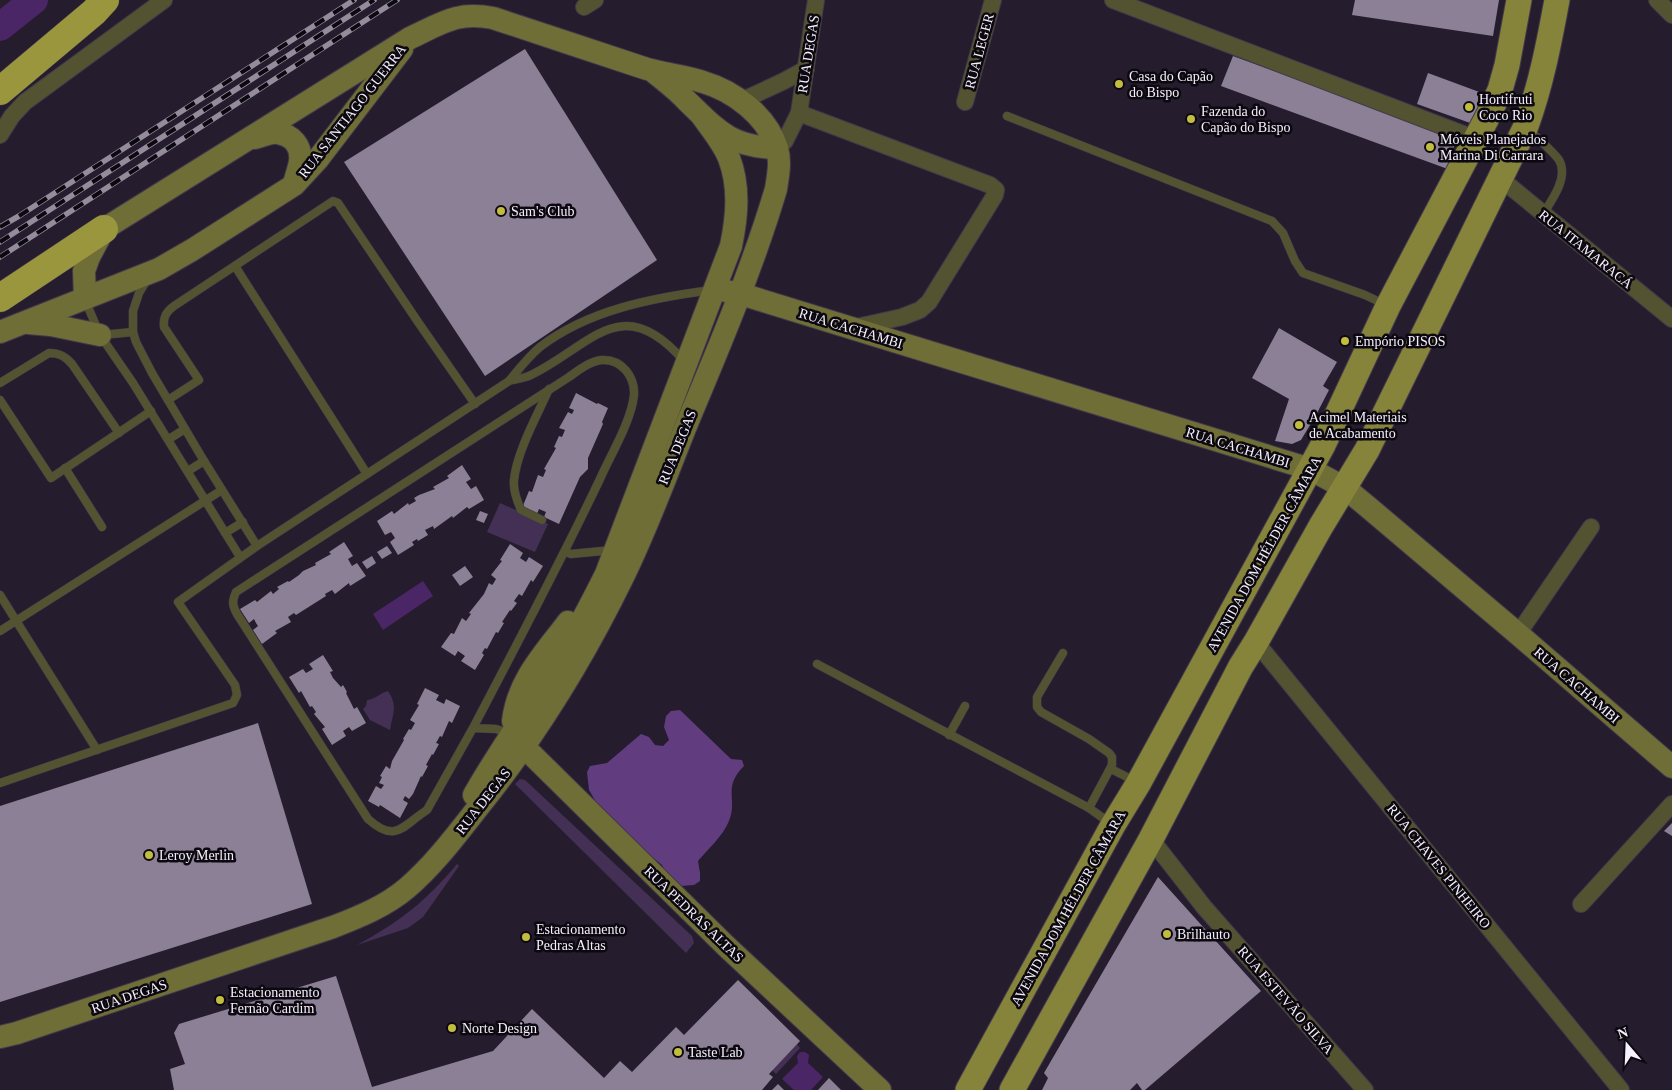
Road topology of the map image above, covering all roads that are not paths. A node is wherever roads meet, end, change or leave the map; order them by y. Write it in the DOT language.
graph roads {
  1 [pos="87,0"];
  2 [pos="106,0"];
  3 [pos="164,0"];
  4 [pos="816,0"];
  5 [pos="993,0"];
  6 [pos="1113,0"];
  7 [pos="1519,0"];
  8 [pos="1557,0"];
  9 [pos="1657,0"];
  10 [pos="1672,15"];
  11 [pos="410,38"];
  12 [pos="0,69"];
  13 [pos="806,69"];
  14 [pos="652,71"];
  15 [pos="0,91"];
  16 [pos="741,101"];
  17 [pos="965,102"];
  18 [pos="799,113"];
  19 [pos="702,116"];
  20 [pos="1007,116"];
  21 [pos="1526,126"];
  22 [pos="0,135"];
  23 [pos="1476,139"];
  24 [pos="247,140"];
  25 [pos="777,148"];
  26 [pos="1501,179"];
  27 [pos="294,185"];
  28 [pos="1543,214"];
  29 [pos="104,229"];
  30 [pos="235,266"];
  31 [pos="159,268"];
  32 [pos="716,289"];
  33 [pos="740,294"];
  34 [pos="0,298"];
  35 [pos="85,298"];
  36 [pos="1388,306"];
  37 [pos="1672,319"];
  38 [pos="22,323"];
  39 [pos="852,328"];
  40 [pos="0,332"];
  41 [pos="132,332"];
  42 [pos="100,335"];
  43 [pos="687,364"];
  44 [pos="510,381"];
  45 [pos="0,383"];
  46 [pos="549,389"];
  47 [pos="0,400"];
  48 [pos="168,400"];
  49 [pos="475,404"];
  50 [pos="151,411"];
  51 [pos="185,429"];
  52 [pos="119,433"];
  53 [pos="168,439"];
  54 [pos="204,461"];
  55 [pos="65,468"];
  56 [pos="1310,469"];
  57 [pos="188,471"];
  58 [pos="368,474"];
  59 [pos="1345,488"];
  60 [pos="222,490"];
  61 [pos="206,501"];
  62 [pos="542,520"];
  63 [pos="243,522"];
  64 [pos="1590,526"];
  65 [pos="102,527"];
  66 [pos="225,533"];
  67 [pos="257,546"];
  68 [pos="614,550"];
  69 [pos="565,552"];
  70 [pos="240,557"];
  71 [pos="0,595"];
  72 [pos="1242,595"];
  73 [pos="16,621"];
  74 [pos="0,631"];
  75 [pos="1518,634"];
  76 [pos="1256,642"];
  77 [pos="1063,653"];
  78 [pos="817,664"];
  79 [pos="965,706"];
  80 [pos="473,728"];
  81 [pos="949,735"];
  82 [pos="517,740"];
  83 [pos="97,750"];
  84 [pos="1111,768"];
  85 [pos="1672,768"];
  86 [pos="0,783"];
  87 [pos="1138,784"];
  88 [pos="1672,804"];
  89 [pos="1089,808"];
  90 [pos="1113,825"];
  91 [pos="1151,839"];
  92 [pos="1581,904"];
  93 [pos="0,1037"];
  94 [pos="880,1090"];
  95 [pos="968,1090"];
  96 [pos="1012,1090"];
  97 [pos="1365,1090"];
  98 [pos="1621,1090"];
  1 -- 12 [label="highway"];
  2 -- 15 [label="highway"];
  3 -- 22 [label="street"];
  4 -- 13 [label="street, RUA DEGAS"];
  5 -- 17 [label="street, RUA LEGER"];
  6 -- 23 [label="street"];
  7 -- 23 [label="main road, AVENIDA DOM HÉLDER CÂMARA"];
  8 -- 21 [label="main road"];
  9 -- 10 [label="street"];
  11 -- 14 [label="main road, RUA SANTIAGO GUERRA"];
  11 -- 24 [label="main road, RUA SANTIAGO GUERRA"];
  11 -- 27 [label="main road, RUA SANTIAGO GUERRA"];
  13 -- 16 [label="street"];
  13 -- 18 [label="street, RUA DEGAS"];
  14 -- 16 [label="main road, RUA SANTIAGO GUERRA"];
  14 -- 19 [label="main road, RUA SANTIAGO GUERRA"];
  16 -- 25 [label="main road, RUA SANTIAGO GUERRA"];
  18 -- 25 [label="street, RUA DEGAS"];
  18 -- 39 [label="street"];
  19 -- 25 [label="main road"];
  19 -- 32 [label="main road, RUA DEGAS"];
  20 -- 36 [label="lane"];
  21 -- 26 [label="main road"];
  21 -- 28 [label="lane"];
  23 -- 36 [label="main road, AVENIDA DOM HÉLDER CÂMARA"];
  24 -- 27 [label="main road"];
  24 -- 29 [label="main road, RUA SANTIAGO GUERRA"];
  25 -- 33 [label="main road, RUA DEGAS"];
  26 -- 28 [label="street, RUA ITAMARACÁ"];
  26 -- 59 [label="main road"];
  27 -- 31 [label="main road, RUA SANTIAGO GUERRA"];
  28 -- 37 [label="street, RUA ITAMARACÁ"];
  29 -- 34 [label="highway"];
  29 -- 35 [label="main road"];
  30 -- 48 [label="lane"];
  30 -- 49 [label="lane"];
  30 -- 58 [label="lane"];
  31 -- 35 [label="main road, RUA SANTIAGO GUERRA"];
  31 -- 41 [label="lane"];
  32 -- 33 [label="main road, RUA CACHAMBI"];
  32 -- 43 [label="main road, RUA DEGAS"];
  32 -- 44 [label="lane"];
  33 -- 39 [label="main road, RUA CACHAMBI"];
  33 -- 82 [label="main road, RUA DEGAS"];
  35 -- 38 [label="main road, RUA SANTIAGO GUERRA"];
  35 -- 42 [label="lane"];
  36 -- 56 [label="main road, AVENIDA DOM HÉLDER CÂMARA"];
  38 -- 40 [label="main road, RUA SANTIAGO GUERRA"];
  38 -- 42 [label="main road"];
  39 -- 56 [label="main road, RUA CACHAMBI"];
  41 -- 42 [label="lane"];
  41 -- 48 [label="lane"];
  42 -- 50 [label="lane"];
  43 -- 44 [label="lane"];
  43 -- 68 [label="main road, RUA DEGAS"];
  44 -- 49 [label="lane"];
  45 -- 52 [label="lane"];
  46 -- 62 [label="lane"];
  46 -- 69 [label="lane"];
  46 -- 80 [label="lane"];
  47 -- 55 [label="lane"];
  48 -- 51 [label="lane"];
  49 -- 58 [label="lane"];
  50 -- 52 [label="lane"];
  50 -- 53 [label="lane"];
  51 -- 53 [label="lane"];
  51 -- 54 [label="lane"];
  52 -- 55 [label="lane"];
  53 -- 57 [label="lane"];
  54 -- 57 [label="lane"];
  54 -- 60 [label="lane"];
  55 -- 65 [label="lane"];
  56 -- 59 [label="main road, RUA CACHAMBI"];
  56 -- 72 [label="main road, AVENIDA DOM HÉLDER CÂMARA"];
  57 -- 61 [label="lane"];
  58 -- 67 [label="lane"];
  59 -- 75 [label="main road, RUA CACHAMBI"];
  59 -- 76 [label="main road"];
  60 -- 61 [label="lane"];
  60 -- 63 [label="lane"];
  61 -- 66 [label="lane"];
  61 -- 73 [label="lane"];
  63 -- 66 [label="lane"];
  63 -- 67 [label="lane"];
  64 -- 75 [label="street"];
  66 -- 70 [label="lane"];
  67 -- 70 [label="lane"];
  68 -- 69 [label="lane"];
  68 -- 82 [label="main road, RUA DEGAS"];
  69 -- 80 [label="lane"];
  70 -- 83 [label="lane"];
  71 -- 73 [label="lane"];
  72 -- 76 [label="main road"];
  72 -- 87 [label="main road, AVENIDA DOM HÉLDER CÂMARA"];
  73 -- 74 [label="lane"];
  73 -- 83 [label="lane"];
  75 -- 85 [label="main road, RUA CACHAMBI"];
  76 -- 91 [label="main road"];
  76 -- 98 [label="street, RUA CHAVES PINHEIRO"];
  77 -- 84 [label="lane"];
  78 -- 81 [label="lane"];
  79 -- 81 [label="lane"];
  80 -- 82 [label="lane"];
  81 -- 89 [label="lane"];
  82 -- 93 [label="main road, RUA DEGAS"];
  82 -- 94 [label="main road, RUA PEDRAS ALTAS"];
  83 -- 86 [label="lane"];
  84 -- 87 [label="lane"];
  84 -- 89 [label="lane"];
  87 -- 90 [label="main road, AVENIDA DOM HÉLDER CÂMARA"];
  88 -- 92 [label="street"];
  89 -- 90 [label="lane"];
  90 -- 95 [label="main road, AVENIDA DOM HÉLDER CÂMARA"];
  91 -- 96 [label="main road"];
  91 -- 97 [label="street, RUA ESTEVÃO SILVA"];
}
